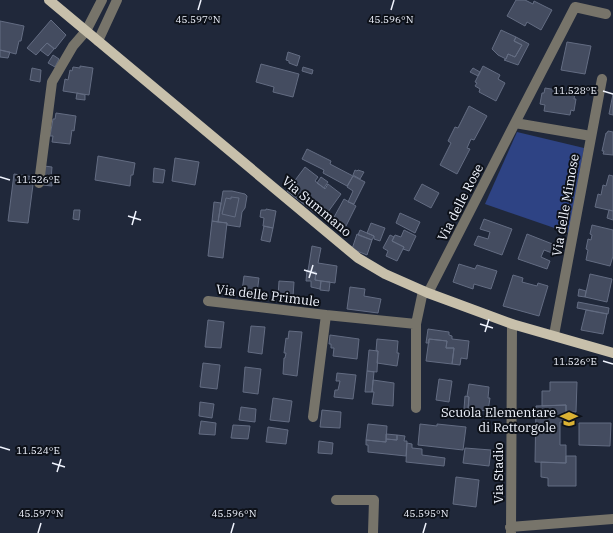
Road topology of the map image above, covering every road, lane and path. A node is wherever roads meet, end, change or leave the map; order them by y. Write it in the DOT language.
graph roads {
  1 [pos="49,0"];
  2 [pos="102,0"];
  3 [pos="117,0"];
  4 [pos="606,14"];
  5 [pos="86,31"];
  6 [pos="98,41"];
  7 [pos="602,79"];
  8 [pos="515,123"];
  9 [pos="591,136"];
  10 [pos="39,183"];
  11 [pos="425,292"];
  12 [pos="208,301"];
  13 [pos="326,315"];
  14 [pos="416,324"];
  15 [pos="512,324"];
  16 [pos="554,335"];
  17 [pos="613,352"];
  18 [pos="416,408"];
  19 [pos="313,417"];
  20 [pos="336,500"];
  21 [pos="613,519"];
  22 [pos="511,530"];
  23 [pos="373,533"];
  1 -- 5 [label="main road, Via Summano"];
  2 -- 5 [label="street"];
  3 -- 6 [label="street"];
  4 -- 8 [label="street, Via delle Rose"];
  5 -- 6 [label="main road, Via Summano"];
  5 -- 10 [label="street"];
  6 -- 11 [label="main road, Via Summano"];
  7 -- 9 [label="street, Via delle Mimose"];
  8 -- 9 [label="street"];
  8 -- 11 [label="street, Via delle Rose"];
  9 -- 16 [label="street, Via delle Mimose"];
  11 -- 14 [label="street"];
  11 -- 15 [label="main road, Via Summano"];
  12 -- 13 [label="street, Via delle Primule"];
  13 -- 14 [label="street, Via delle Primule"];
  13 -- 19 [label="street, Via delle Primule"];
  14 -- 18 [label="street"];
  15 -- 16 [label="main road, Via Summano"];
  15 -- 22 [label="street, Via Stadio"];
  16 -- 17 [label="main road, Via Summano"];
  20 -- 23 [label="street"];
  21 -- 22 [label="street, Via Stadio"];
}
